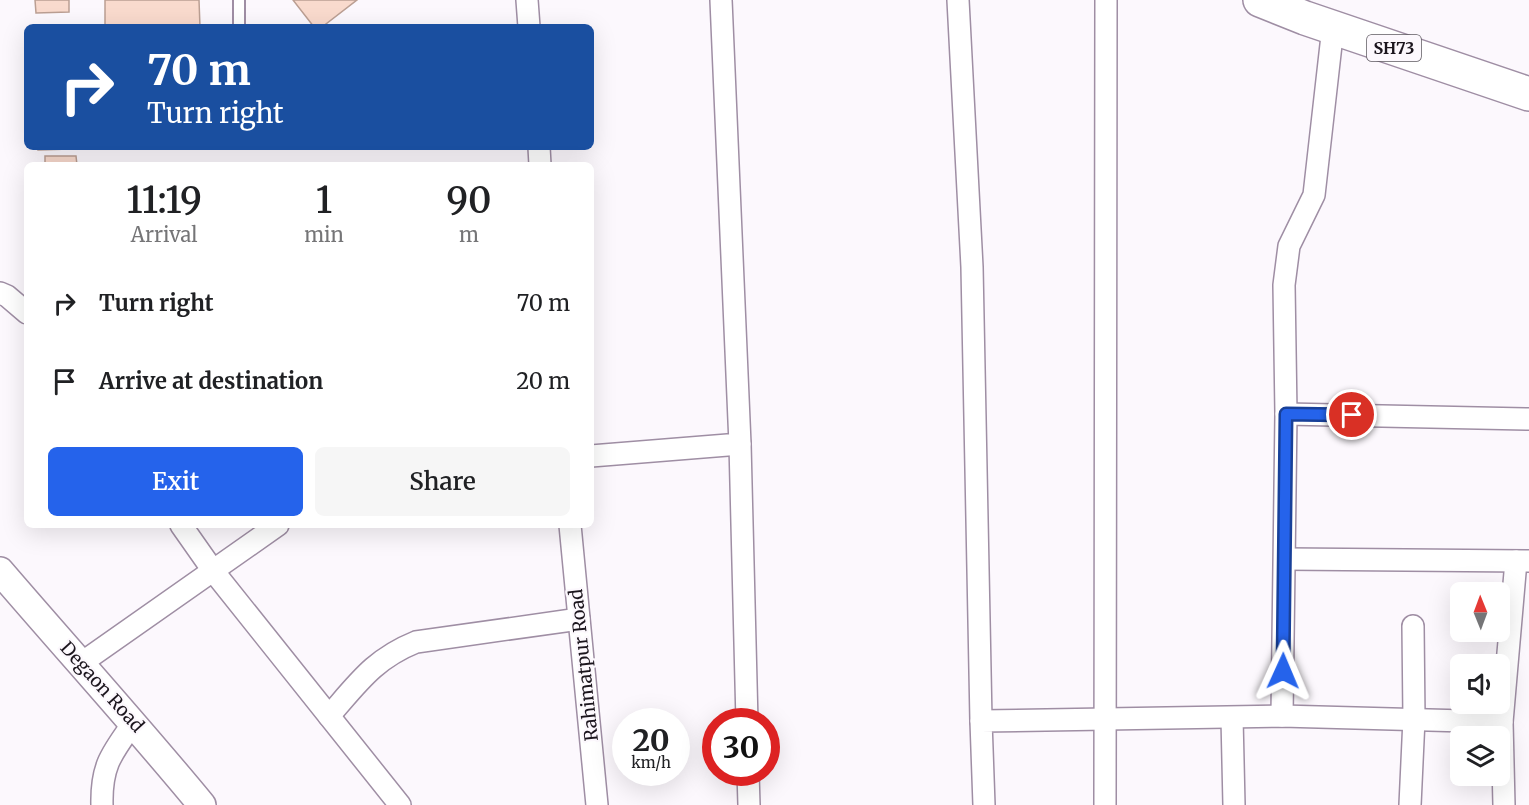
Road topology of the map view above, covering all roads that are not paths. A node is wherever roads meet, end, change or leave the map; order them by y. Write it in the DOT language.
graph roads {
  1 [pos="239,0"];
  2 [pos="527,0"];
  3 [pos="721,0"];
  4 [pos="958,0"];
  5 [pos="1106,0"];
  6 [pos="1260,0"];
  7 [pos="239,24"];
  8 [pos="529,24"];
  9 [pos="1333,27"];
  10 [pos="1529,94"];
  11 [pos="0,293"];
  12 [pos="24,310"];
  13 [pos="1286,414"];
  14 [pos="1529,419"];
  15 [pos="740,444"];
  16 [pos="594,456"];
  17 [pos="183,528"];
  18 [pos="274,528"];
  19 [pos="570,528"];
  20 [pos="1285,559"];
  21 [pos="1522,561"];
  22 [pos="0,571"];
  23 [pos="214,572"];
  24 [pos="579,619"];
  25 [pos="1413,626"];
  26 [pos="80,664"];
  27 [pos="747,708"];
  28 [pos="329,716"];
  29 [pos="1282,716"];
  30 [pos="1104,717"];
  31 [pos="1232,718"];
  32 [pos="1413,719"];
  33 [pos="981,721"];
  34 [pos="134,722"];
  35 [pos="1502,722"];
  36 [pos="748,786"];
  37 [pos="102,805"];
  38 [pos="202,805"];
  39 [pos="400,805"];
  40 [pos="597,805"];
  41 [pos="749,805"];
  42 [pos="984,805"];
  43 [pos="1104,805"];
  44 [pos="1234,805"];
  45 [pos="1410,805"];
  46 [pos="1504,805"];
  1 -- 7 [label="lane"];
  2 -- 8 [label="street"];
  3 -- 15 [label="street"];
  4 -- 33 [label="street"];
  5 -- 30 [label="street"];
  6 -- 9 [label="main road, SH73"];
  9 -- 10 [label="main road, SH73"];
  9 -- 13 [label="street"];
  11 -- 12 [label="street"];
  13 -- 14 [label="street"];
  13 -- 20 [label="street"];
  15 -- 16 [label="street"];
  15 -- 27 [label="street"];
  17 -- 23 [label="street"];
  18 -- 23 [label="street"];
  19 -- 24 [label="street, Rahimatpur Road"];
  20 -- 21 [label="street"];
  20 -- 29 [label="street"];
  21 -- 35 [label="street"];
  22 -- 26 [label="street, Degaon Road"];
  23 -- 26 [label="street"];
  23 -- 28 [label="street"];
  24 -- 28 [label="street"];
  24 -- 40 [label="street, Rahimatpur Road"];
  25 -- 32 [label="street"];
  26 -- 34 [label="street, Degaon Road"];
  28 -- 39 [label="street"];
  29 -- 31 [label="street"];
  29 -- 32 [label="street"];
  30 -- 31 [label="street"];
  30 -- 33 [label="street"];
  30 -- 43 [label="street"];
  31 -- 44 [label="street"];
  32 -- 35 [label="street"];
  32 -- 45 [label="street"];
  33 -- 42 [label="street"];
  34 -- 37 [label="street"];
  34 -- 38 [label="street, Degaon Road"];
  35 -- 46 [label="street"];
  36 -- 41 [label="street"];
}
